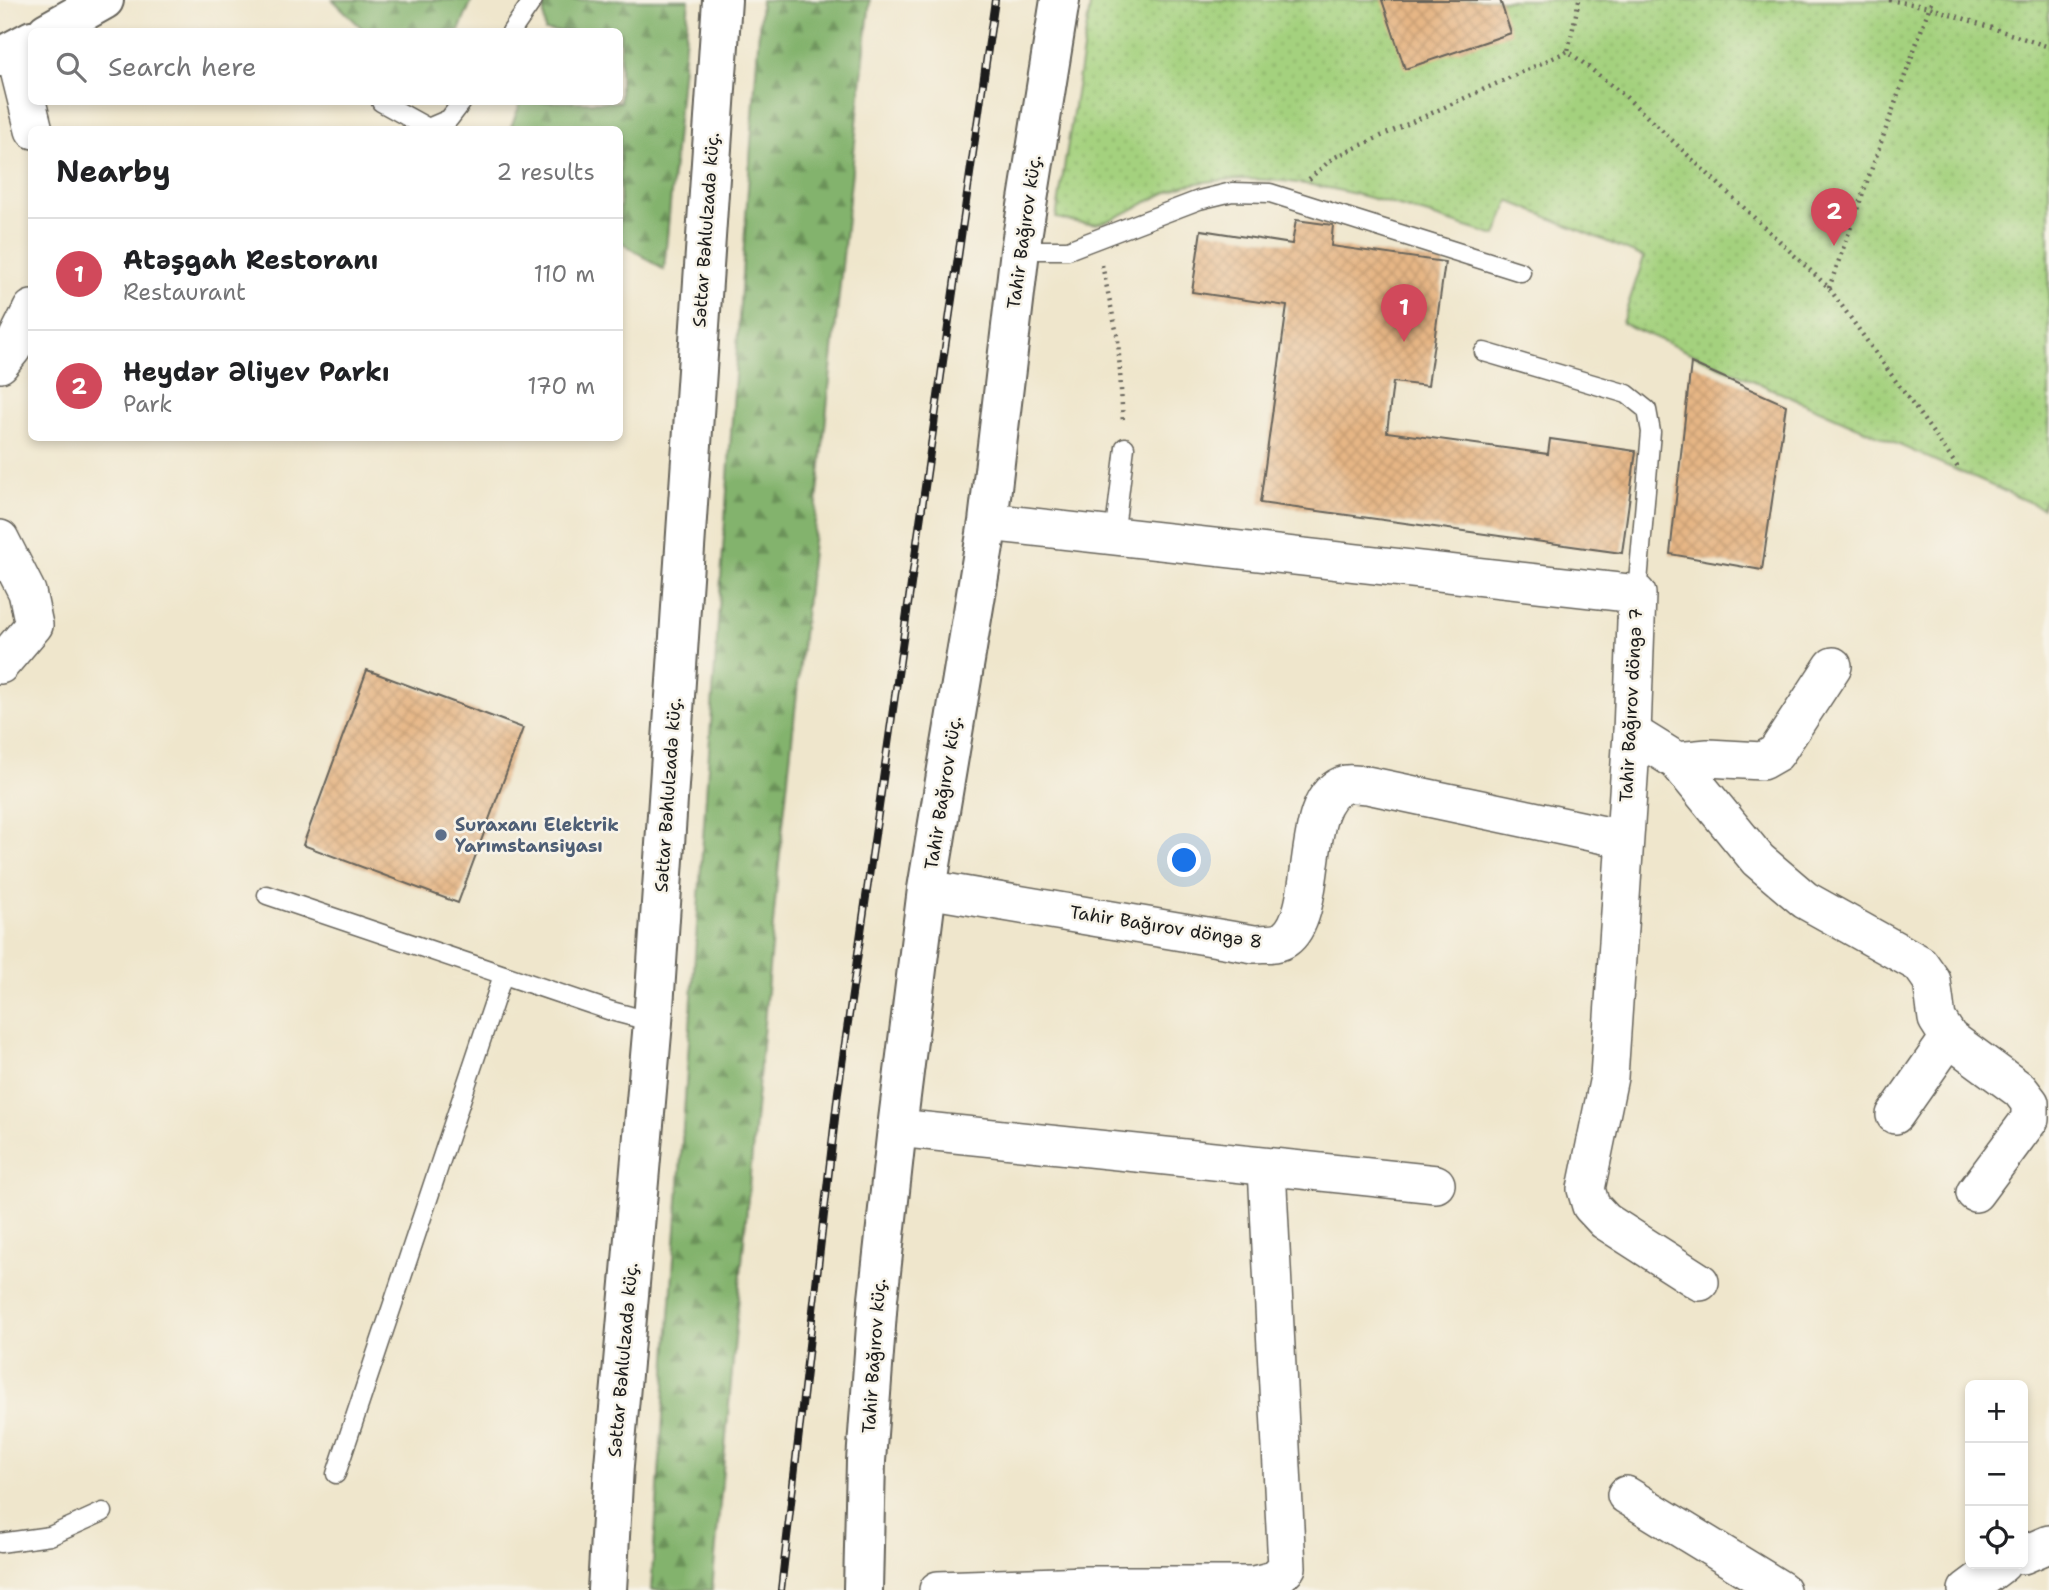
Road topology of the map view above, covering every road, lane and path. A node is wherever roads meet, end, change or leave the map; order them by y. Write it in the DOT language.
graph roads {
  1 [pos="104,0"];
  2 [pos="533,0"];
  3 [pos="722,0"];
  4 [pos="1060,0"];
  5 [pos="1579,0"];
  6 [pos="1889,0"];
  7 [pos="1932,0"];
  8 [pos="1929,7"];
  9 [pos="54,28"];
  10 [pos="513,28"];
  11 [pos="2049,47"];
  12 [pos="15,49"];
  13 [pos="1568,51"];
  14 [pos="28,104"];
  15 [pos="28,105"];
  16 [pos="387,105"];
  17 [pos="460,105"];
  18 [pos="33,126"];
  19 [pos="424,126"];
  20 [pos="433,126"];
  21 [pos="1303,184"];
  22 [pos="1096,241"];
  23 [pos="1020,250"];
  24 [pos="1521,272"];
  25 [pos="1829,288"];
  26 [pos="28,317"];
  27 [pos="1484,352"];
  28 [pos="0,364"];
  29 [pos="1125,447"];
  30 [pos="1959,469"];
  31 [pos="988,522"];
  32 [pos="0,538"];
  33 [pos="1114,538"];
  34 [pos="1637,594"];
  35 [pos="0,665"];
  36 [pos="1833,666"];
  37 [pos="1632,733"];
  38 [pos="1677,761"];
  39 [pos="1623,839"];
  40 [pos="927,889"];
  41 [pos="267,895"];
  42 [pos="503,975"];
  43 [pos="653,1022"];
  44 [pos="1949,1038"];
  45 [pos="1895,1115"];
  46 [pos="897,1128"];
  47 [pos="1267,1168"];
  48 [pos="1436,1184"];
  49 [pos="1975,1193"];
  50 [pos="1700,1282"];
  51 [pos="336,1474"];
  52 [pos="1626,1494"];
  53 [pos="103,1512"];
  54 [pos="0,1543"];
  55 [pos="2049,1544"];
  56 [pos="2028,1553"];
  57 [pos="1995,1569"];
  58 [pos="607,1590"];
  59 [pos="863,1590"];
  60 [pos="937,1590"];
  61 [pos="1780,1590"];
  62 [pos="1967,1590"];
  1 -- 9 [label="street"];
  2 -- 10 [label="lane"];
  3 -- 43 [label="street, Səttar Bəhlulzadə küç."];
  4 -- 23 [label="street, Tahir Bağırov küç."];
  5 -- 13 [label="path"];
  6 -- 8 [label="path"];
  7 -- 8 [label="path"];
  8 -- 11 [label="path"];
  8 -- 25 [label="path"];
  12 -- 14 [label="street"];
  13 -- 21 [label="path"];
  13 -- 25 [label="path"];
  15 -- 18 [label="street"];
  16 -- 19 [label="lane"];
  17 -- 20 [label="lane"];
  22 -- 23 [label="lane"];
  22 -- 24 [label="lane"];
  22 -- 29 [label="path"];
  23 -- 31 [label="street, Tahir Bağırov küç."];
  25 -- 30 [label="path"];
  26 -- 28 [label="street"];
  27 -- 34 [label="lane"];
  29 -- 33 [label="lane"];
  31 -- 33 [label="street, Tahir Bağırov döngə 7"];
  31 -- 40 [label="street, Tahir Bağırov küç."];
  32 -- 35 [label="street"];
  33 -- 34 [label="street, Tahir Bağırov döngə 7"];
  34 -- 37 [label="street, Tahir Bağırov döngə 7"];
  36 -- 38 [label="street"];
  37 -- 38 [label="street"];
  37 -- 39 [label="street, Tahir Bağırov döngə 7"];
  38 -- 44 [label="street"];
  39 -- 40 [label="street, Tahir Bağırov döngə 8"];
  39 -- 50 [label="street, Tahir Bağırov döngə 7"];
  40 -- 46 [label="street, Tahir Bağırov küç."];
  41 -- 42 [label="lane"];
  42 -- 43 [label="lane"];
  42 -- 51 [label="lane"];
  43 -- 58 [label="street, Səttar Bəhlulzadə küç."];
  44 -- 45 [label="street"];
  44 -- 49 [label="street"];
  46 -- 47 [label="street"];
  46 -- 59 [label="street, Tahir Bağırov küç."];
  47 -- 48 [label="street"];
  47 -- 60 [label="street"];
  52 -- 61 [label="street"];
  53 -- 54 [label="lane"];
  55 -- 56 [label="street"];
  57 -- 62 [label="street"];
}
